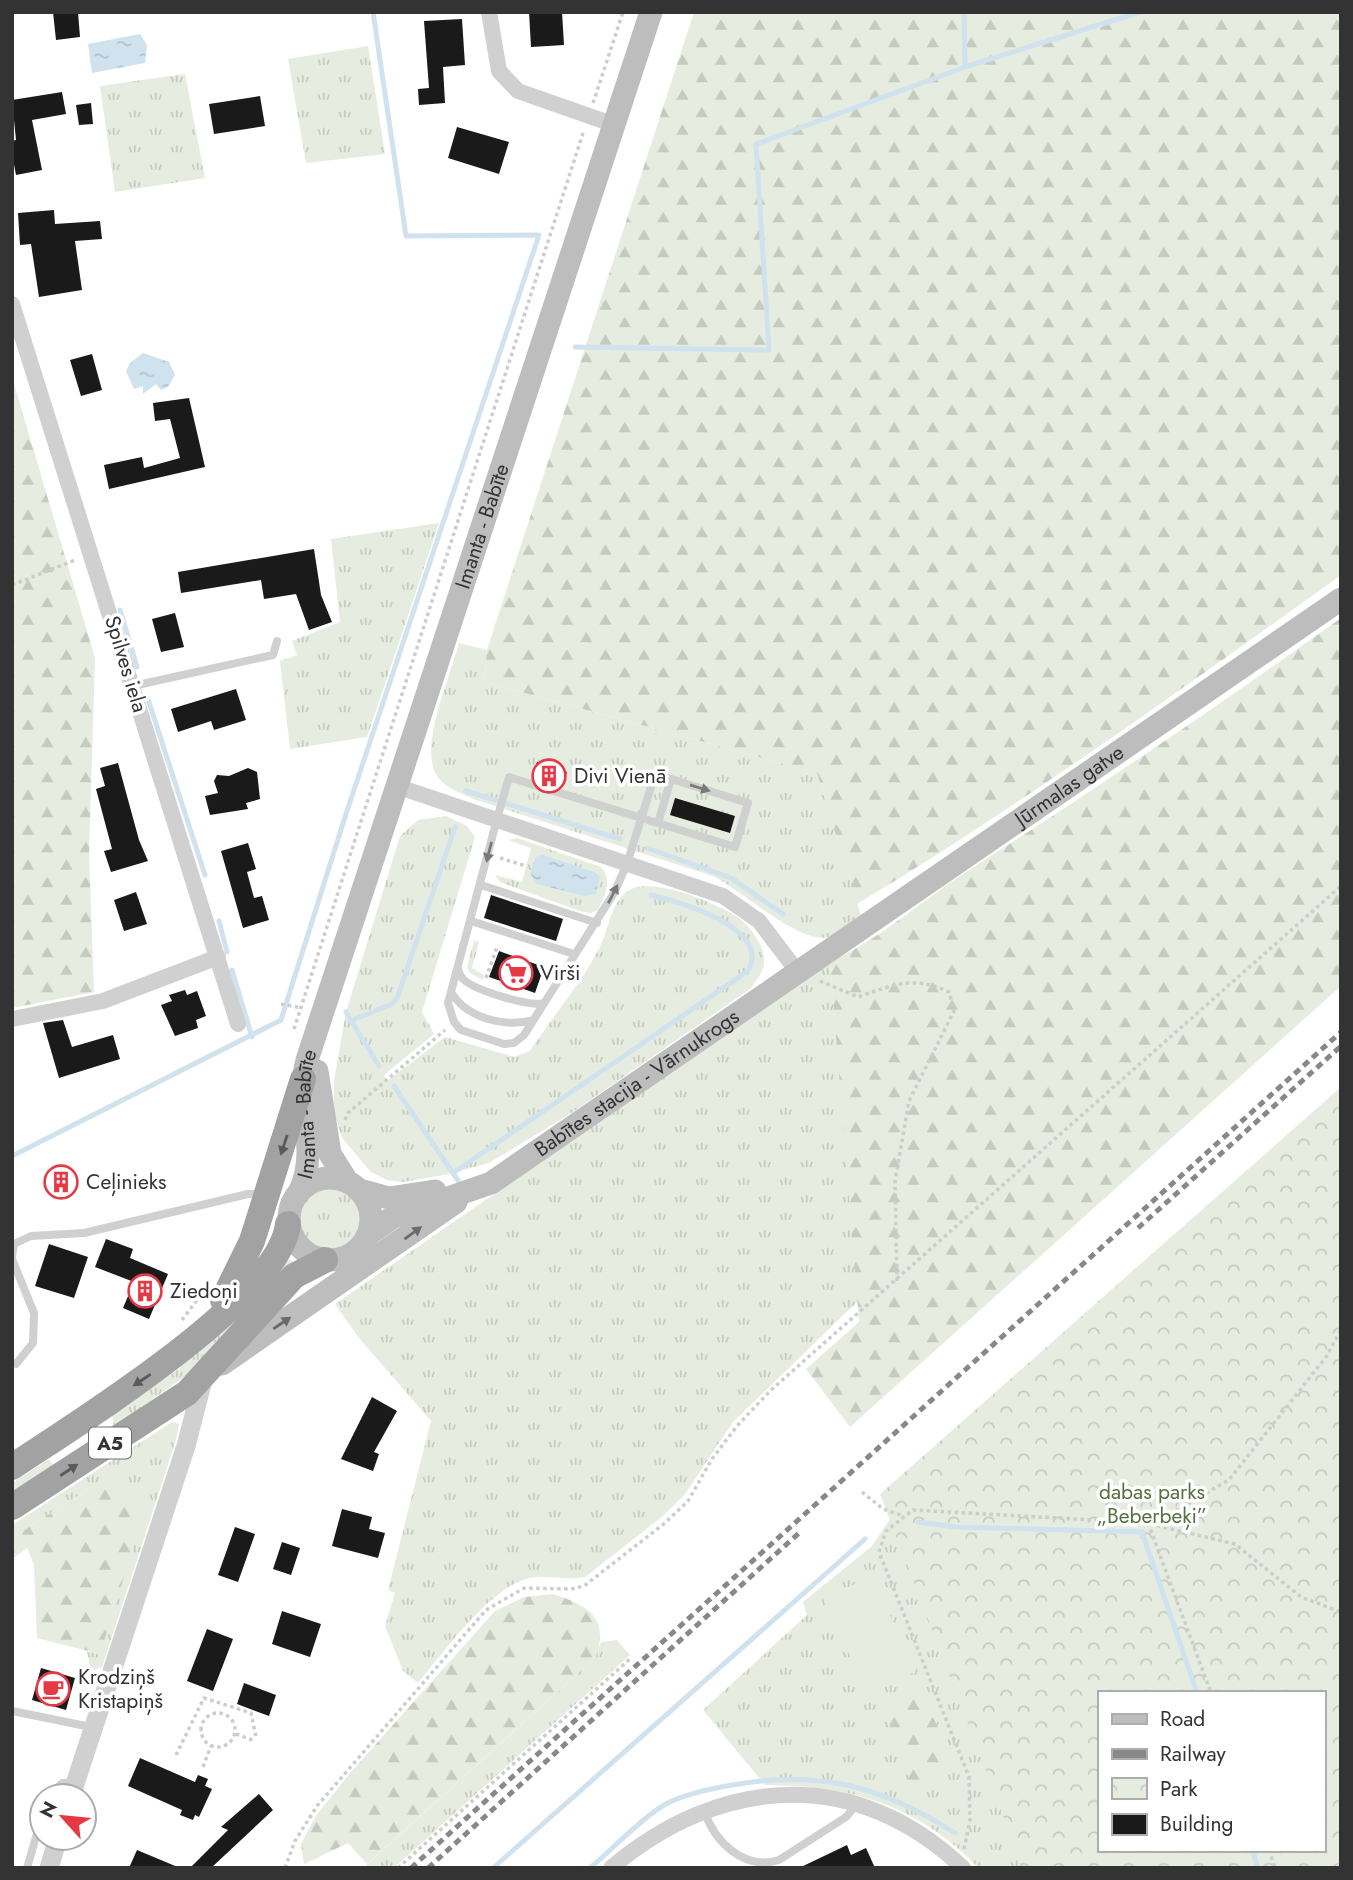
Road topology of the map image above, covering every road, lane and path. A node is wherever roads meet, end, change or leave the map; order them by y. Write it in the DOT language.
graph roads {
  1 [pos="489,12"];
  2 [pos="623,12"];
  3 [pos="651,12"];
  4 [pos="589,115"];
  5 [pos="615,125"];
  6 [pos="13,313"];
  7 [pos="91,554"];
  8 [pos="12,585"];
  9 [pos="1341,599"];
  10 [pos="277,641"];
  11 [pos="133,685"];
  12 [pos="671,779"];
  13 [pos="399,787"];
  14 [pos="642,818"];
  15 [pos="497,819"];
  16 [pos="658,823"];
  17 [pos="488,855"];
  18 [pos="627,864"];
  19 [pos="526,866"];
  20 [pos="481,885"];
  21 [pos="1341,886"];
  22 [pos="471,921"];
  23 [pos="597,923"];
  24 [pos="497,947"];
  25 [pos="575,954"];
  26 [pos="218,957"];
  27 [pos="458,969"];
  28 [pos="797,971"];
  29 [pos="481,988"];
  30 [pos="451,992"];
  31 [pos="281,1003"];
  32 [pos="544,1003"];
  33 [pos="291,1006"];
  34 [pos="12,1018"];
  35 [pos="533,1020"];
  36 [pos="454,1022"];
  37 [pos="238,1024"];
  38 [pos="293,1032"];
  39 [pos="316,1040"];
  40 [pos="303,1079"];
  41 [pos="325,1132"];
  42 [pos="354,1186"];
  43 [pos="301,1188"];
  44 [pos="473,1190"];
  45 [pos="268,1195"];
  46 [pos="288,1224"];
  47 [pos="369,1234"];
  48 [pos="12,1258"];
  49 [pos="325,1260"];
  50 [pos="897,1281"];
  51 [pos="207,1286"];
  52 [pos="1341,1330"];
  53 [pos="188,1331"];
  54 [pos="16,1364"];
  55 [pos="205,1375"];
  56 [pos="12,1467"];
  57 [pos="862,1492"];
  58 [pos="12,1507"];
  59 [pos="904,1516"];
  60 [pos="1148,1523"];
  61 [pos="1341,1612"];
  62 [pos="632,1657"];
  63 [pos="1210,1691"];
  64 [pos="12,1711"];
  65 [pos="91,1727"];
  66 [pos="190,1727"];
  67 [pos="201,1730"];
  68 [pos="236,1734"];
  69 [pos="211,1746"];
  70 [pos="176,1755"];
  71 [pos="203,1767"];
  72 [pos="75,1782"];
  73 [pos="857,1804"];
  74 [pos="704,1810"];
  75 [pos="961,1867"];
  76 [pos="285,1868"];
  77 [pos="398,1868"];
  78 [pos="611,1868"];
  1 -- 4 [label="street"];
  2 -- 4 [label="path"];
  3 -- 5 [label="main road, Imanta - Babīte"];
  4 -- 5 [label="street"];
  4 -- 38 [label="path"];
  5 -- 13 [label="main road, Imanta - Babīte"];
  6 -- 7 [label="street, Spilves iela"];
  7 -- 8 [label="path"];
  7 -- 11 [label="street, Spilves iela"];
  9 -- 28 [label="main road, Jūrmalas gatve"];
  10 -- 11 [label="lane"];
  11 -- 26 [label="street, Spilves iela"];
  12 -- 14 [label="lane"];
  12 -- 16 [label="lane"];
  12 -- 16 [label="lane, one-way"];
  13 -- 15 [label="street"];
  13 -- 39 [label="main road, Imanta - Babīte"];
  14 -- 15 [label="lane"];
  14 -- 16 [label="lane"];
  14 -- 18 [label="lane"];
  15 -- 17 [label="lane, one-way"];
  15 -- 18 [label="street"];
  17 -- 19 [label="path"];
  17 -- 20 [label="lane"];
  23 -- 18 [label="lane, one-way"];
  18 -- 28 [label="street"];
  20 -- 22 [label="lane"];
  20 -- 23 [label="lane"];
  21 -- 50 [label="path"];
  22 -- 25 [label="lane"];
  22 -- 27 [label="lane"];
  23 -- 25 [label="lane"];
  24 -- 29 [label="path"];
  25 -- 32 [label="lane"];
  26 -- 34 [label="street"];
  26 -- 37 [label="street, Spilves iela"];
  27 -- 29 [label="lane"];
  27 -- 30 [label="lane"];
  28 -- 44 [label="main road, Babītes stacija - Vārnukrogs"];
  28 -- 50 [label="path"];
  29 -- 32 [label="lane"];
  30 -- 35 [label="lane"];
  30 -- 36 [label="lane"];
  31 -- 33 [label="path"];
  32 -- 35 [label="lane"];
  35 -- 36 [label="lane"];
  36 -- 41 [label="path"];
  39 -- 40 [label="main road, Imanta - Babīte"];
  39 -- 41 [label="main road, Imanta - Babīte"];
  40 -- 43 [label="main road, Imanta - Babīte"];
  40 -- 45 [label="highway, one-way"];
  41 -- 42 [label="main road, Imanta - Babīte"];
  42 -- 43 [label="main road"];
  42 -- 44 [label="main road, Babītes stacija - Vārnukrogs"];
  42 -- 47 [label="main road"];
  43 -- 46 [label="main road"];
  44 -- 47 [label="main road, Babītes stacija - Vārnukrogs"];
  55 -- 44 [label="main road, A5, one-way"];
  45 -- 48 [label="lane"];
  45 -- 53 [label="highway"];
  46 -- 49 [label="main road"];
  46 -- 53 [label="highway, A5"];
  47 -- 49 [label="main road"];
  48 -- 54 [label="lane"];
  49 -- 55 [label="highway, A5"];
  50 -- 76 [label="path"];
  51 -- 53 [label="path"];
  52 -- 60 [label="path"];
  53 -- 56 [label="highway, A5, one-way"];
  58 -- 55 [label="highway, A5, one-way"];
  55 -- 65 [label="street"];
  57 -- 59 [label="path"];
  59 -- 60 [label="path"];
  59 -- 75 [label="path"];
  60 -- 61 [label="path"];
  60 -- 63 [label="path"];
  62 -- 77 [label="path"];
  64 -- 65 [label="lane"];
  65 -- 72 [label="street"];
  66 -- 67 [label="path"];
  66 -- 68 [label="path"];
  66 -- 70 [label="path"];
  67 -- 68 [label="path"];
  67 -- 69 [label="path"];
  68 -- 69 [label="path"];
  69 -- 71 [label="path"];
  73 -- 74 [label="street"];
  73 -- 74 [label="lane"];
  73 -- 75 [label="street"];
  74 -- 78 [label="street"];
}
